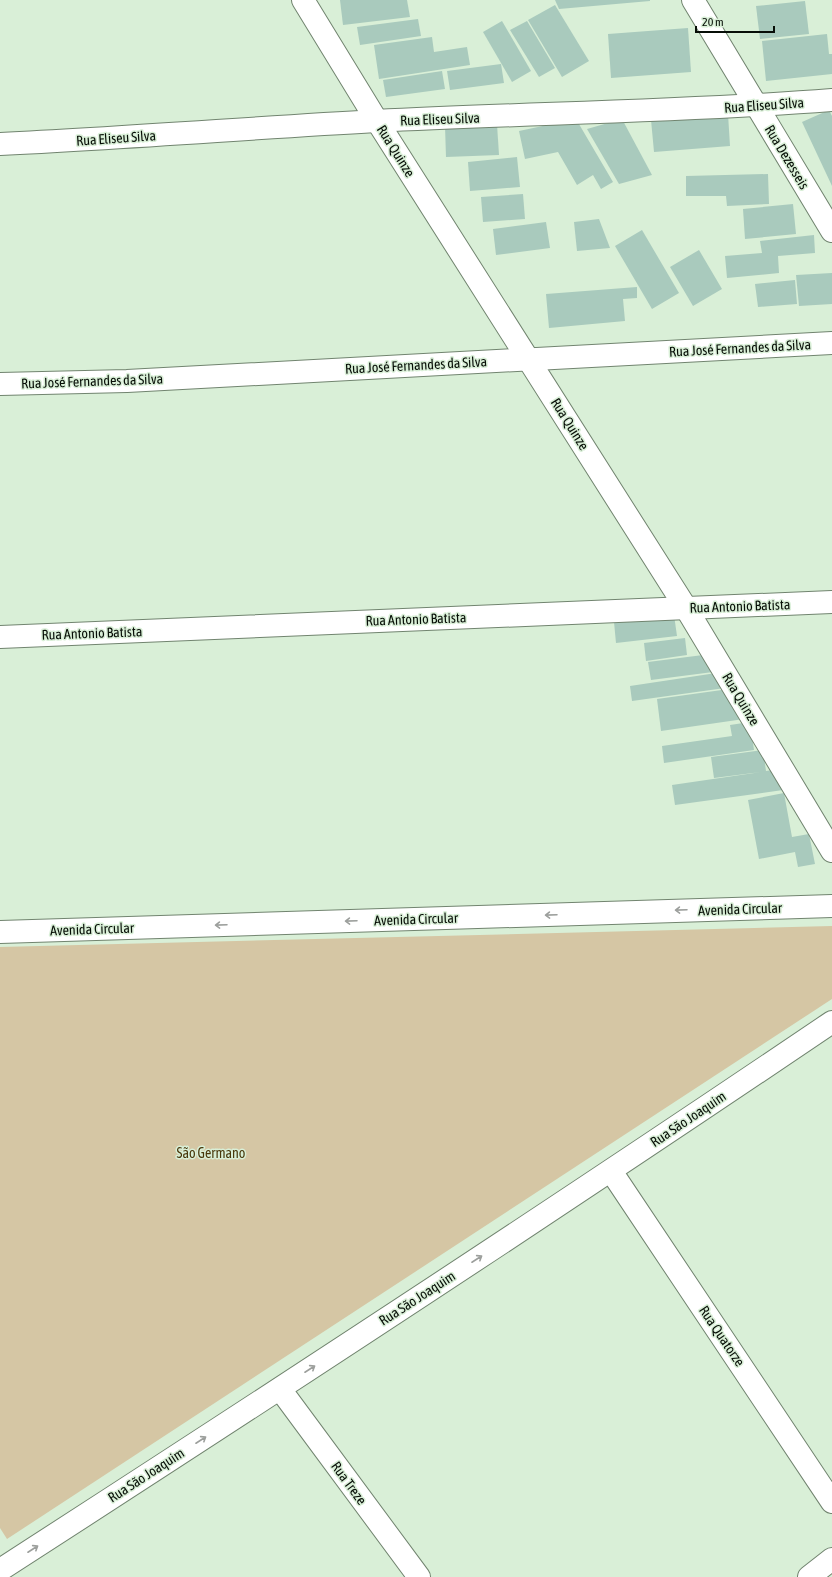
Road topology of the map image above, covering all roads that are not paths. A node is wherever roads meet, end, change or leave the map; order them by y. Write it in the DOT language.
graph roads {
  1 [pos="303,0"];
  2 [pos="693,0"];
  3 [pos="832,100"];
  4 [pos="757,106"];
  5 [pos="377,121"];
  6 [pos="0,144"];
  7 [pos="832,231"];
  8 [pos="832,343"];
  9 [pos="528,359"];
  10 [pos="0,384"];
  11 [pos="832,602"];
  12 [pos="686,608"];
  13 [pos="0,637"];
  14 [pos="832,851"];
  15 [pos="832,906"];
  16 [pos="0,932"];
  17 [pos="832,1022"];
  18 [pos="611,1171"];
  19 [pos="280,1389"];
  20 [pos="832,1502"];
  21 [pos="832,1559"];
  22 [pos="0,1570"];
  23 [pos="419,1577"];
  24 [pos="809,1577"];
  1 -- 5 [label="street, Rua Quinze"];
  2 -- 4 [label="street, Rua Dezesseis"];
  3 -- 4 [label="street, Rua Eliseu Silva"];
  4 -- 5 [label="street, Rua Eliseu Silva"];
  4 -- 7 [label="street, Rua Dezesseis"];
  5 -- 6 [label="street, Rua Eliseu Silva"];
  5 -- 9 [label="street, Rua Quinze"];
  8 -- 9 [label="street, Rua José Fernandes da Silva"];
  9 -- 10 [label="street, Rua José Fernandes da Silva"];
  9 -- 12 [label="street, Rua Quinze"];
  11 -- 12 [label="street, Rua Antonio Batista"];
  12 -- 13 [label="street, Rua Antonio Batista"];
  12 -- 14 [label="street, Rua Quinze"];
  15 -- 16 [label="street, Avenida Circular, one-way"];
  17 -- 18 [label="street, Rua São Joaquim"];
  19 -- 18 [label="street, Rua São Joaquim, one-way"];
  18 -- 20 [label="street, Rua Quatorze"];
  22 -- 19 [label="street, Rua São Joaquim, one-way"];
  19 -- 23 [label="street, Rua Treze"];
  21 -- 24 [label="street"];
}
